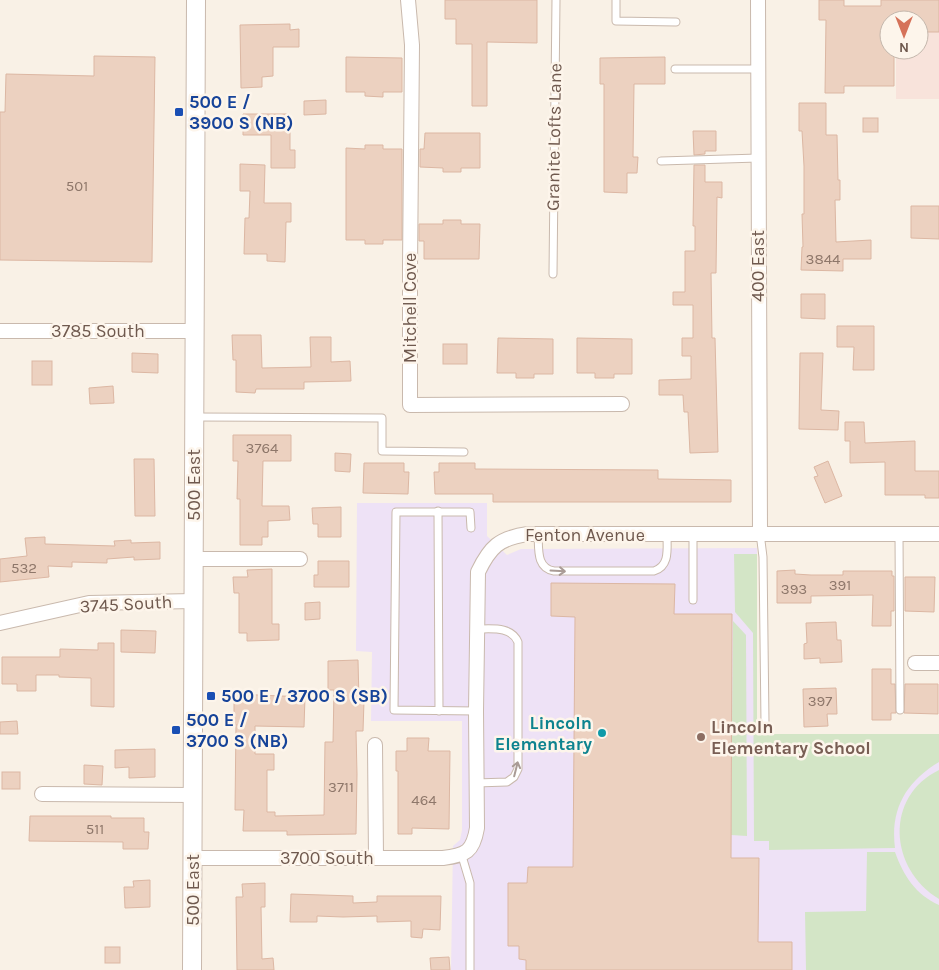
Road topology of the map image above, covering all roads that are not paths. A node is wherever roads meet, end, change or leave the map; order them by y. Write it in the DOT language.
graph roads {
  1 [pos="196,0"];
  2 [pos="408,0"];
  3 [pos="556,0"];
  4 [pos="616,0"];
  5 [pos="758,0"];
  6 [pos="676,22"];
  7 [pos="675,69"];
  8 [pos="758,69"];
  9 [pos="758,158"];
  10 [pos="661,161"];
  11 [pos="553,274"];
  12 [pos="0,331"];
  13 [pos="195,331"];
  14 [pos="622,404"];
  15 [pos="195,417"];
  16 [pos="464,452"];
  17 [pos="438,511"];
  18 [pos="471,528"];
  19 [pos="760,533"];
  20 [pos="538,534"];
  21 [pos="693,534"];
  22 [pos="899,534"];
  23 [pos="939,534"];
  24 [pos="668,535"];
  25 [pos="194,559"];
  26 [pos="300,559"];
  27 [pos="693,600"];
  28 [pos="194,601"];
  29 [pos="0,623"];
  30 [pos="476,629"];
  31 [pos="915,663"];
  32 [pos="939,663"];
  33 [pos="439,710"];
  34 [pos="476,710"];
  35 [pos="900,710"];
  36 [pos="765,723"];
  37 [pos="375,745"];
  38 [pos="476,783"];
  39 [pos="42,794"];
  40 [pos="193,795"];
  41 [pos="462,856"];
  42 [pos="193,858"];
  43 [pos="376,858"];
  44 [pos="192,970"];
  45 [pos="470,970"];
  1 -- 13 [label="street, 500 East"];
  2 -- 14 [label="street, Mitchell Cove"];
  3 -- 11 [label="lane, Granite Lofts Lane"];
  4 -- 6 [label="lane"];
  5 -- 8 [label="street, 400 East"];
  7 -- 8 [label="lane"];
  8 -- 9 [label="street, 400 East"];
  9 -- 10 [label="lane"];
  9 -- 19 [label="street, 400 East"];
  12 -- 13 [label="street, 3785 South"];
  13 -- 15 [label="street, 500 East"];
  15 -- 16 [label="lane"];
  15 -- 25 [label="street, 500 East"];
  17 -- 18 [label="lane"];
  17 -- 33 [label="lane"];
  17 -- 33 [label="lane"];
  19 -- 21 [label="street, Fenton Avenue"];
  19 -- 22 [label="street, Fenton Avenue"];
  19 -- 36 [label="lane"];
  20 -- 24 [label="street, Fenton Avenue"];
  20 -- 24 [label="lane, one-way"];
  20 -- 30 [label="street, Fenton Avenue"];
  21 -- 24 [label="street, Fenton Avenue"];
  21 -- 27 [label="lane"];
  22 -- 23 [label="street, Fenton Avenue"];
  22 -- 35 [label="lane"];
  25 -- 26 [label="street"];
  25 -- 28 [label="street, 500 East"];
  28 -- 29 [label="street, 3745 South"];
  28 -- 40 [label="street, 500 East"];
  30 -- 34 [label="street, Fenton Avenue"];
  38 -- 30 [label="lane, one-way"];
  31 -- 32 [label="street"];
  33 -- 34 [label="lane"];
  34 -- 38 [label="street, Fenton Avenue"];
  37 -- 43 [label="street"];
  38 -- 41 [label="street, Fenton Avenue"];
  39 -- 40 [label="street"];
  40 -- 42 [label="street, 500 East"];
  41 -- 43 [label="street, 3700 South"];
  41 -- 45 [label="lane"];
  42 -- 43 [label="street, 3700 South"];
  42 -- 44 [label="street, 500 East"];
}
